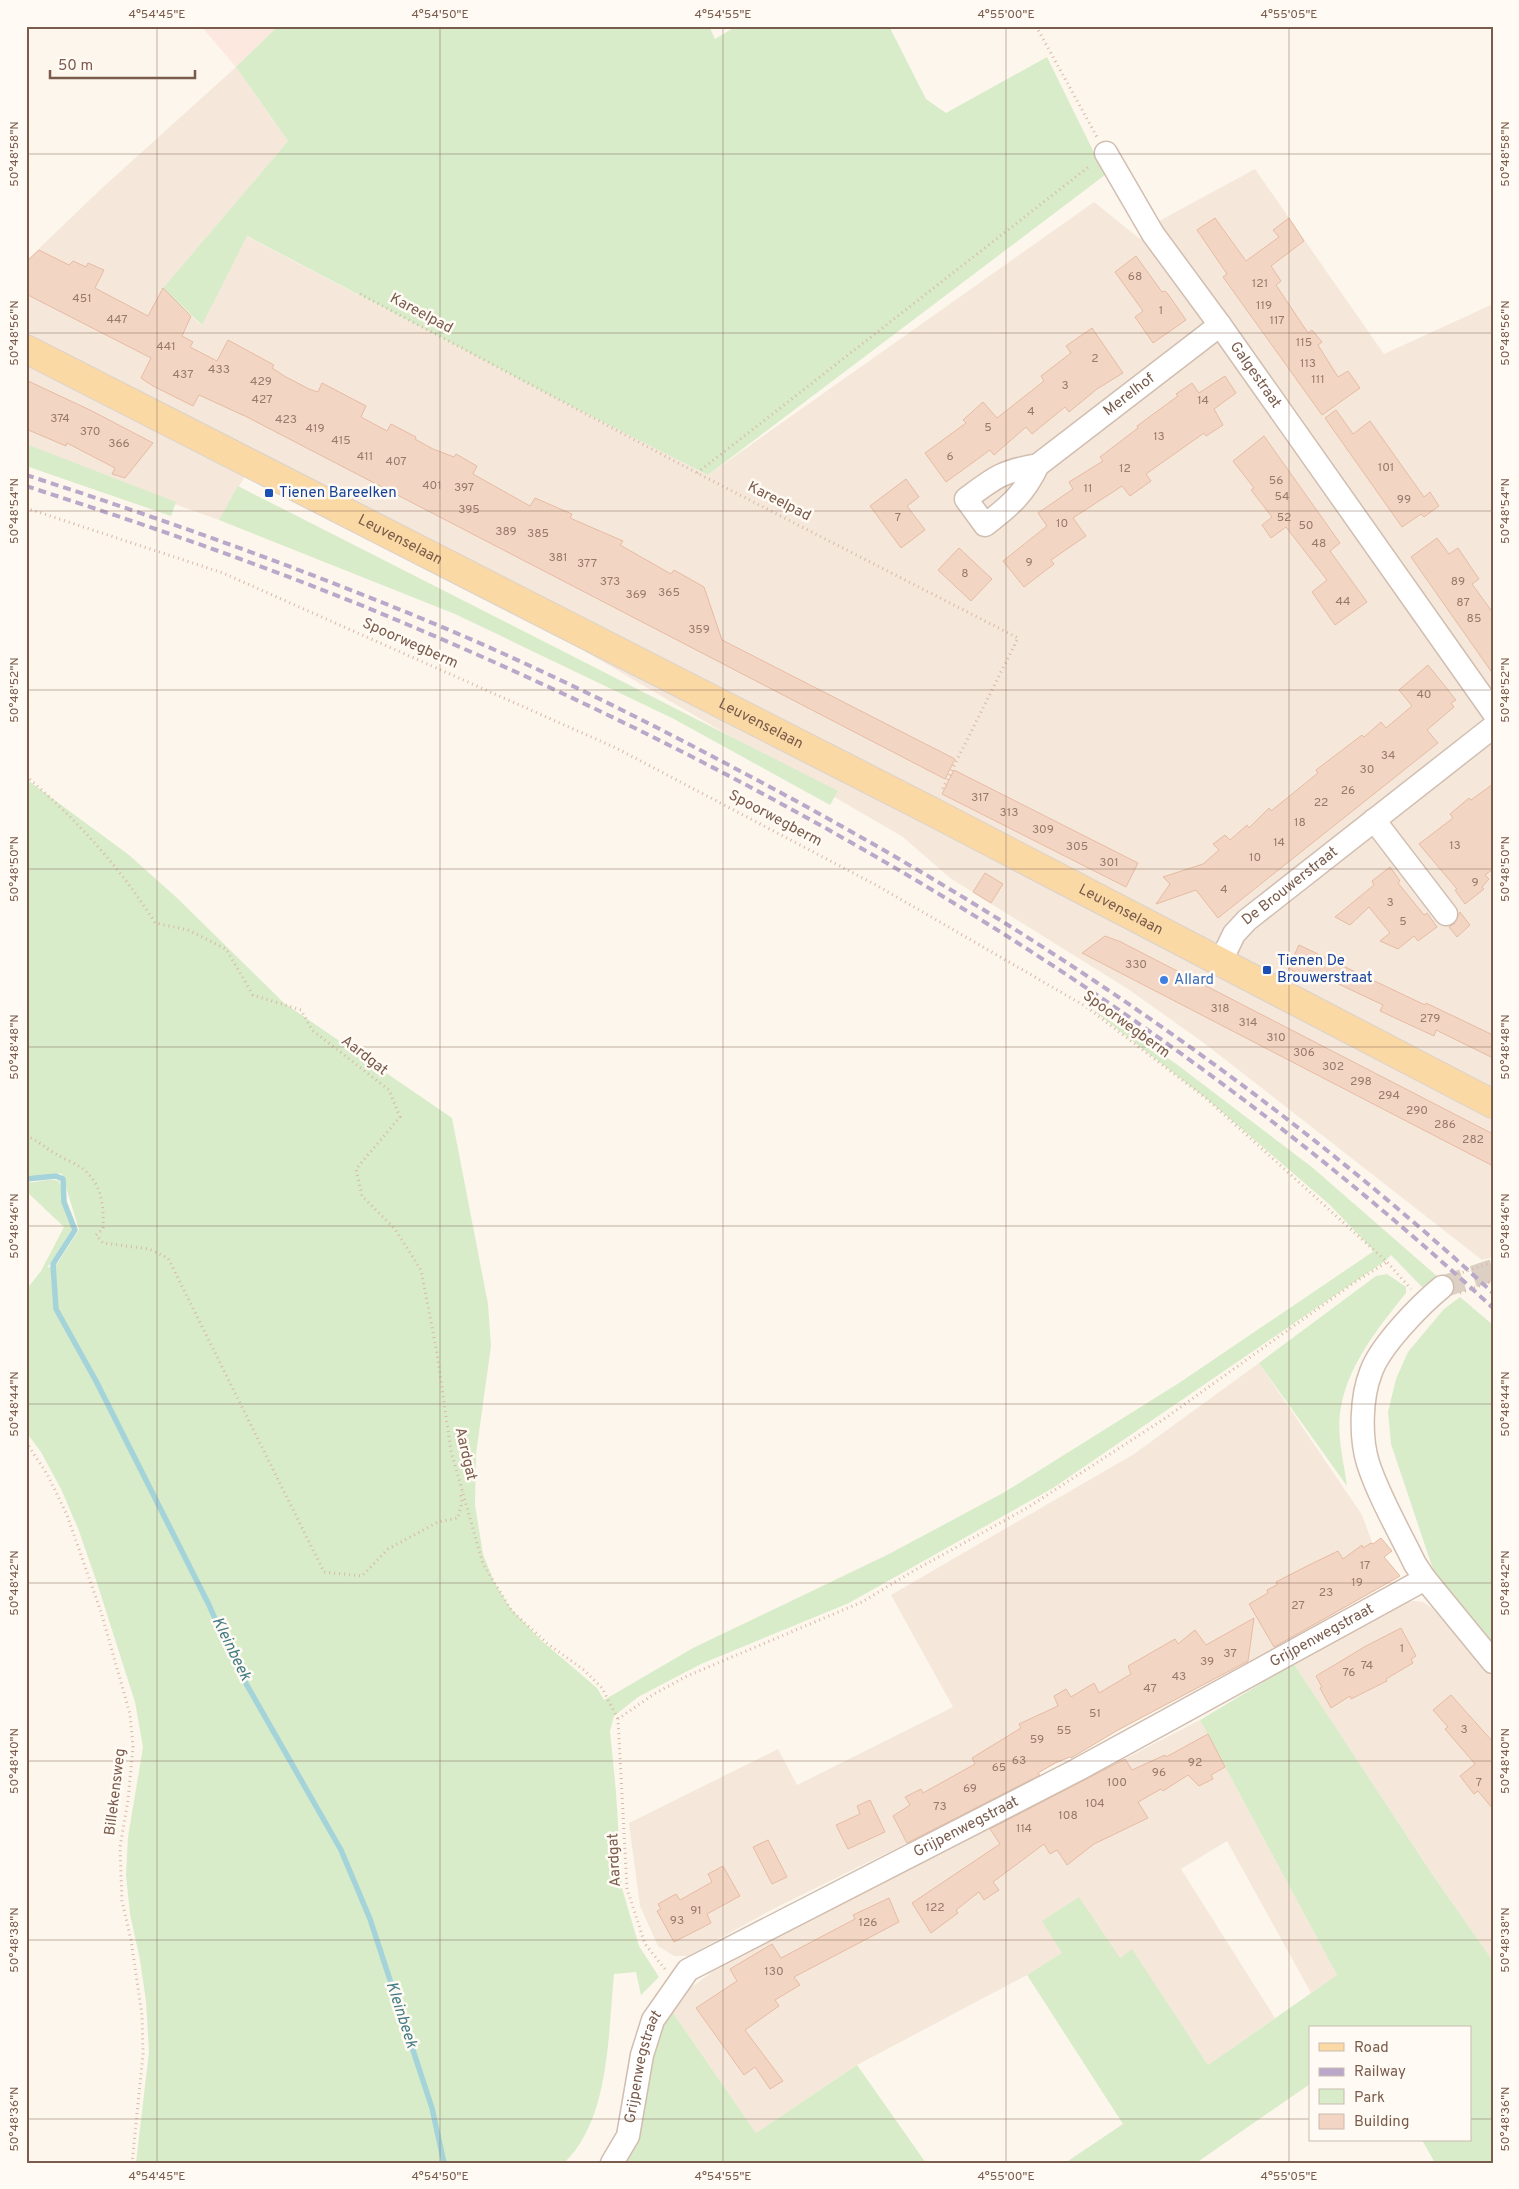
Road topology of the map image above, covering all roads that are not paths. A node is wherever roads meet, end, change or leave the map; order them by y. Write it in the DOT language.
graph roads {
  1 [pos="1106,153"];
  2 [pos="1220,325"];
  3 [pos="26,349"];
  4 [pos="1038,465"];
  5 [pos="1493,712"];
  6 [pos="1493,727"];
  7 [pos="1374,820"];
  8 [pos="1446,914"];
  9 [pos="1220,963"];
  10 [pos="1493,1104"];
  11 [pos="1451,1285"];
  12 [pos="1425,1579"];
  13 [pos="1493,1662"];
  14 [pos="612,2163"];
  1 -- 2 [label="street, Galgestraat"];
  2 -- 4 [label="street, Merelhof"];
  2 -- 5 [label="street, Galgestraat"];
  3 -- 9 [label="main road, Leuvenselaan"];
  6 -- 7 [label="street, De Brouwerstraat"];
  7 -- 8 [label="street"];
  7 -- 9 [label="street, De Brouwerstraat"];
  9 -- 10 [label="main road, Leuvenselaan"];
  11 -- 12 [label="street"];
  12 -- 13 [label="street"];
  12 -- 14 [label="street, Grijpenwegstraat"];
}
